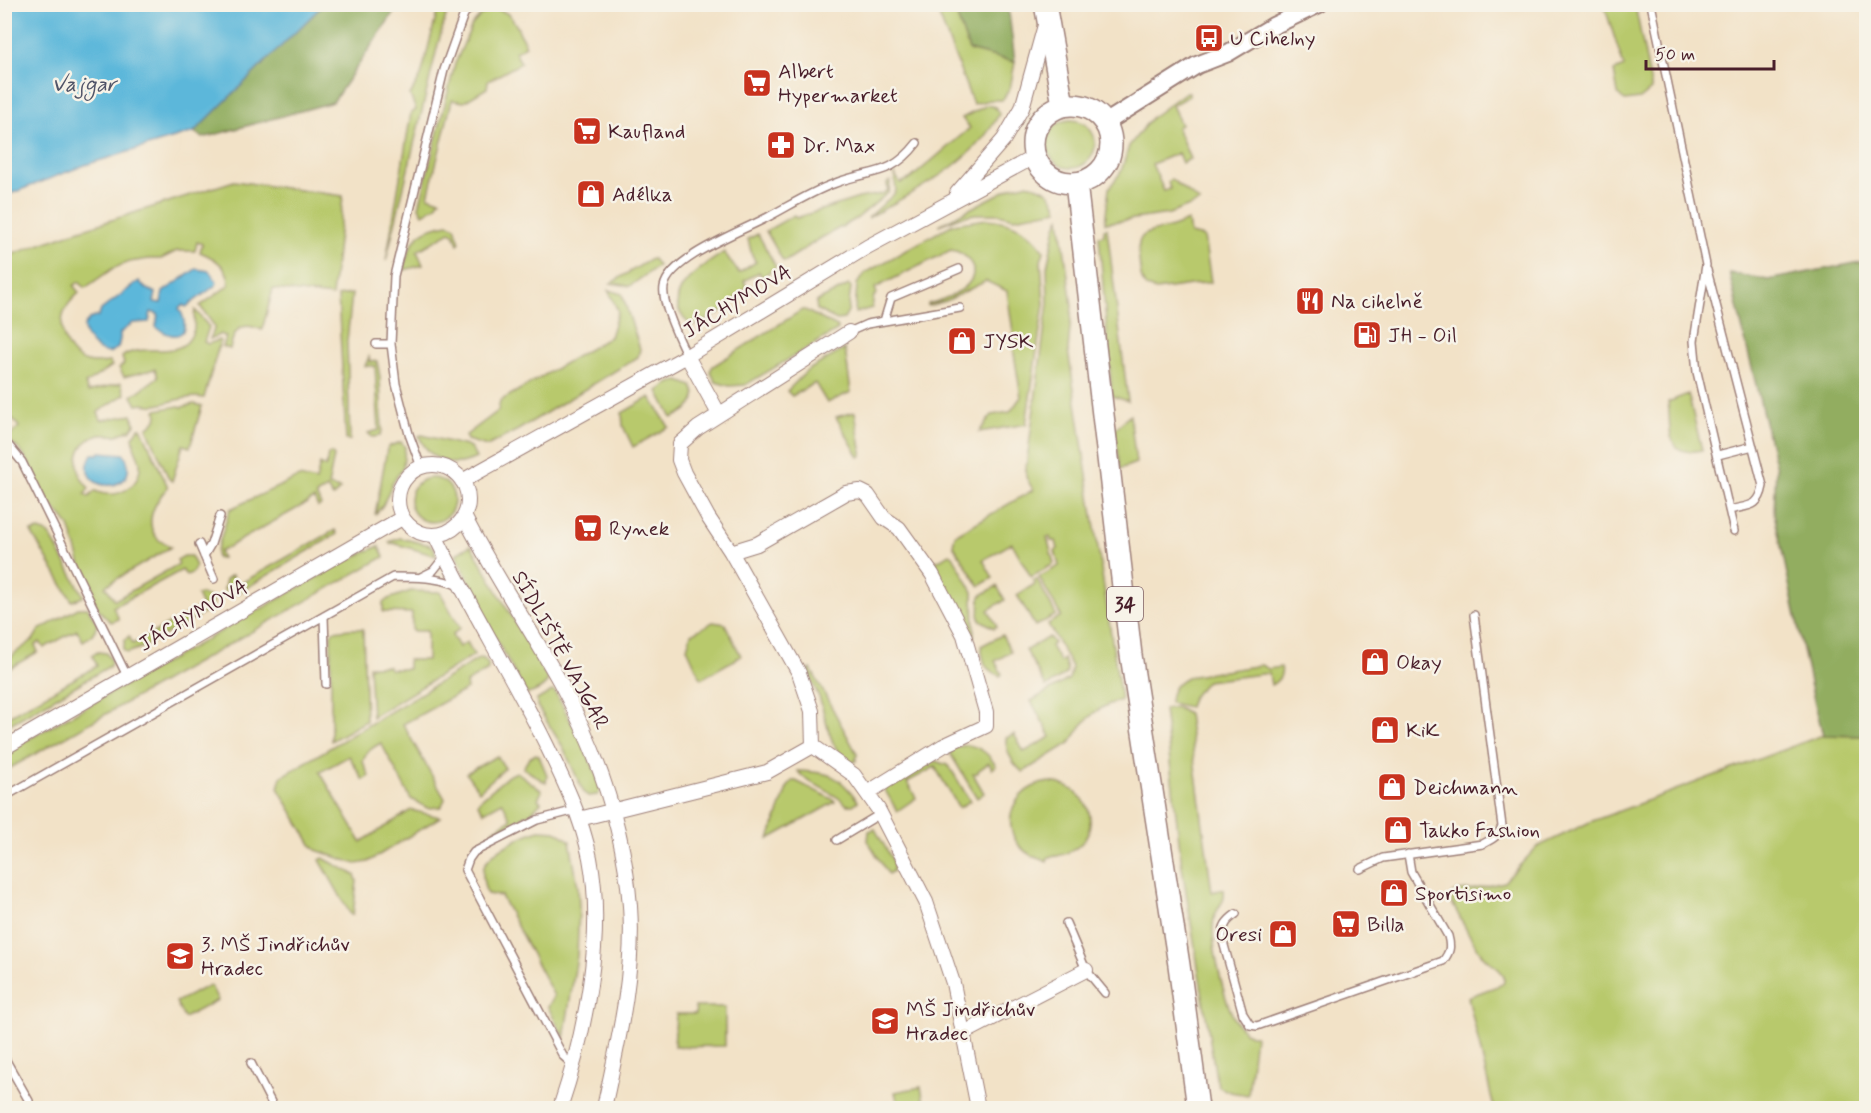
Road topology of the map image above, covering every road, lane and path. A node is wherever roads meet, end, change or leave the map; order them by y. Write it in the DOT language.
graph roads {
  1 [pos="474,4"];
  2 [pos="1319,4"];
  3 [pos="1651,4"];
  4 [pos="1046,11"];
  5 [pos="1063,105"];
  6 [pos="1105,123"];
  7 [pos="917,143"];
  8 [pos="1034,157"];
  9 [pos="1076,183"];
  10 [pos="951,200"];
  11 [pos="1706,265"];
  12 [pos="959,269"];
  13 [pos="960,308"];
  14 [pos="885,321"];
  15 [pos="849,332"];
  16 [pos="376,344"];
  17 [pos="391,344"];
  18 [pos="687,356"];
  19 [pos="719,414"];
  20 [pos="4,444"];
  21 [pos="1753,446"];
  22 [pos="1718,455"];
  23 [pos="421,467"];
  24 [pos="462,481"];
  25 [pos="1729,510"];
  26 [pos="220,516"];
  27 [pos="464,516"];
  28 [pos="402,518"];
  29 [pos="1734,531"];
  30 [pos="435,535"];
  31 [pos="199,544"];
  32 [pos="731,552"];
  33 [pos="204,556"];
  34 [pos="445,556"];
  35 [pos="421,578"];
  36 [pos="214,579"];
  37 [pos="461,587"];
  38 [pos="1474,615"];
  39 [pos="324,616"];
  40 [pos="128,678"];
  41 [pos="326,684"];
  42 [pos="813,746"];
  43 [pos="4,748"];
  44 [pos="867,793"];
  45 [pos="4,797"];
  46 [pos="613,809"];
  47 [pos="577,814"];
  48 [pos="880,814"];
  49 [pos="837,840"];
  50 [pos="1408,854"];
  51 [pos="1360,869"];
  52 [pos="1236,914"];
  53 [pos="1066,923"];
  54 [pos="1086,970"];
  55 [pos="1105,993"];
  56 [pos="962,1034"];
  57 [pos="4,1057"];
  58 [pos="251,1063"];
  59 [pos="574,1066"];
  60 [pos="28,1108"];
  61 [pos="274,1108"];
  62 [pos="560,1108"];
  63 [pos="604,1108"];
  64 [pos="978,1108"];
  65 [pos="1198,1108"];
  1 -- 17 [label="lane"];
  2 -- 6 [label="street"];
  3 -- 11 [label="lane"];
  4 -- 5 [label="main road"];
  4 -- 10 [label="street"];
  5 -- 6 [label="main road"];
  5 -- 8 [label="main road"];
  6 -- 9 [label="main road"];
  7 -- 18 [label="lane"];
  8 -- 9 [label="main road"];
  8 -- 10 [label="street, JÁCHYMOVA"];
  9 -- 65 [label="main road, 34"];
  10 -- 18 [label="street, JÁCHYMOVA"];
  11 -- 21 [label="lane"];
  11 -- 22 [label="lane"];
  12 -- 14 [label="lane"];
  13 -- 14 [label="lane"];
  14 -- 15 [label="lane"];
  15 -- 19 [label="street"];
  16 -- 17 [label="lane"];
  17 -- 23 [label="lane"];
  18 -- 19 [label="street"];
  18 -- 24 [label="street, JÁCHYMOVA"];
  19 -- 32 [label="street"];
  20 -- 40 [label="lane"];
  21 -- 22 [label="lane"];
  21 -- 25 [label="lane"];
  22 -- 25 [label="lane"];
  23 -- 24 [label="street"];
  23 -- 28 [label="street"];
  24 -- 27 [label="street"];
  25 -- 29 [label="lane"];
  26 -- 33 [label="lane"];
  27 -- 30 [label="street"];
  27 -- 46 [label="street, SÍDLIŠTĚ VAJGAR"];
  28 -- 30 [label="street"];
  28 -- 40 [label="street, JÁCHYMOVA"];
  30 -- 34 [label="street"];
  31 -- 33 [label="lane"];
  32 -- 42 [label="street"];
  32 -- 44 [label="street"];
  33 -- 36 [label="lane"];
  34 -- 35 [label="lane"];
  34 -- 37 [label="street"];
  35 -- 37 [label="lane"];
  35 -- 39 [label="lane"];
  37 -- 47 [label="street"];
  38 -- 50 [label="lane"];
  39 -- 41 [label="lane"];
  39 -- 45 [label="lane"];
  40 -- 43 [label="street, JÁCHYMOVA"];
  42 -- 44 [label="street"];
  42 -- 46 [label="street"];
  44 -- 48 [label="street"];
  46 -- 47 [label="street"];
  46 -- 63 [label="street, SÍDLIŠTĚ VAJGAR"];
  47 -- 59 [label="street"];
  47 -- 59 [label="lane"];
  48 -- 49 [label="lane"];
  48 -- 56 [label="street"];
  50 -- 51 [label="lane"];
  50 -- 52 [label="lane"];
  53 -- 54 [label="lane"];
  54 -- 55 [label="lane"];
  54 -- 56 [label="street"];
  56 -- 64 [label="street"];
  57 -- 60 [label="lane"];
  58 -- 61 [label="lane"];
  59 -- 62 [label="street"];
}
